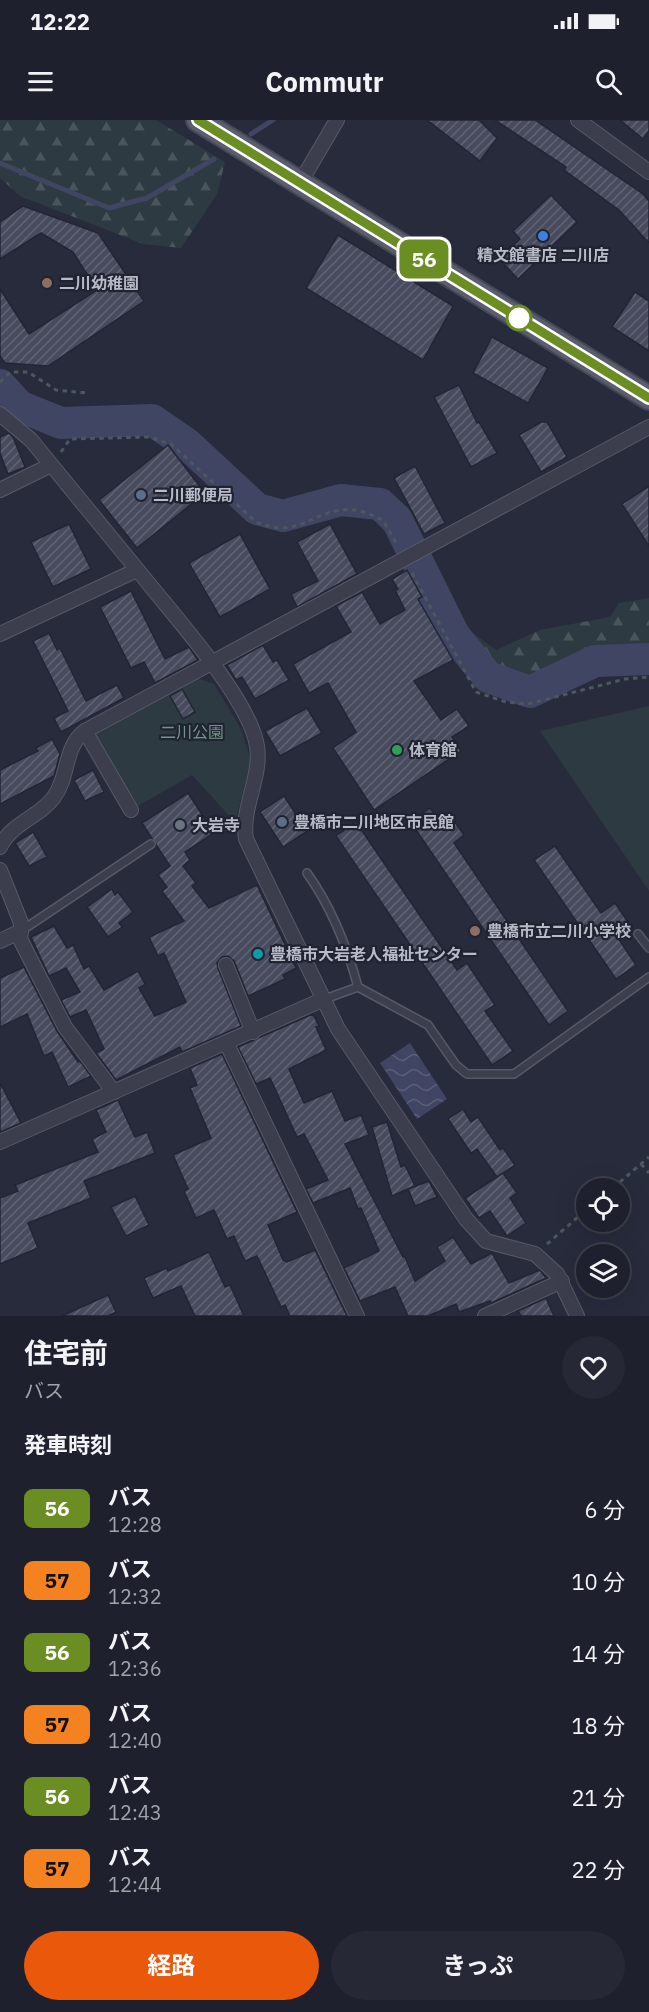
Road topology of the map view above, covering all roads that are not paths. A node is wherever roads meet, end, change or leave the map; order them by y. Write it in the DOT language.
graph roads {
  1 [pos="198,120"];
  2 [pos="337,120"];
  3 [pos="578,120"];
  4 [pos="649,172"];
  5 [pos="300,183"];
  6 [pos="649,398"];
  7 [pos="0,414"];
  8 [pos="649,427"];
  9 [pos="51,465"];
  10 [pos="0,490"];
  11 [pos="137,570"];
  12 [pos="0,634"];
  13 [pos="213,664"];
  14 [pos="85,731"];
  15 [pos="131,810"];
  16 [pos="151,844"];
  17 [pos="0,847"];
  18 [pos="0,870"];
  19 [pos="308,873"];
  20 [pos="21,931"];
  21 [pos="638,934"];
  22 [pos="0,941"];
  23 [pos="649,948"];
  24 [pos="225,965"];
  25 [pos="649,977"];
  26 [pos="358,987"];
  27 [pos="322,1000"];
  28 [pos="253,1032"];
  29 [pos="227,1044"];
  30 [pos="114,1092"];
  31 [pos="0,1142"];
  32 [pos="562,1281"];
  33 [pos="357,1316"];
  34 [pos="484,1316"];
  35 [pos="577,1316"];
  1 -- 5 [label="main road"];
  2 -- 5 [label="street"];
  3 -- 4 [label="street"];
  5 -- 6 [label="main road"];
  7 -- 9 [label="street"];
  8 -- 13 [label="street"];
  9 -- 10 [label="street"];
  9 -- 11 [label="street"];
  11 -- 12 [label="street"];
  11 -- 13 [label="street"];
  13 -- 14 [label="street"];
  13 -- 27 [label="street"];
  14 -- 15 [label="street"];
  14 -- 17 [label="street"];
  16 -- 20 [label="lane"];
  18 -- 20 [label="street"];
  19 -- 26 [label="lane"];
  20 -- 22 [label="street"];
  20 -- 30 [label="street"];
  21 -- 23 [label="lane"];
  24 -- 28 [label="street"];
  25 -- 26 [label="lane"];
  26 -- 27 [label="lane"];
  27 -- 28 [label="street"];
  27 -- 32 [label="street"];
  28 -- 29 [label="street"];
  29 -- 30 [label="street"];
  29 -- 33 [label="street"];
  30 -- 31 [label="street"];
  32 -- 34 [label="street"];
  32 -- 35 [label="street"];
}
